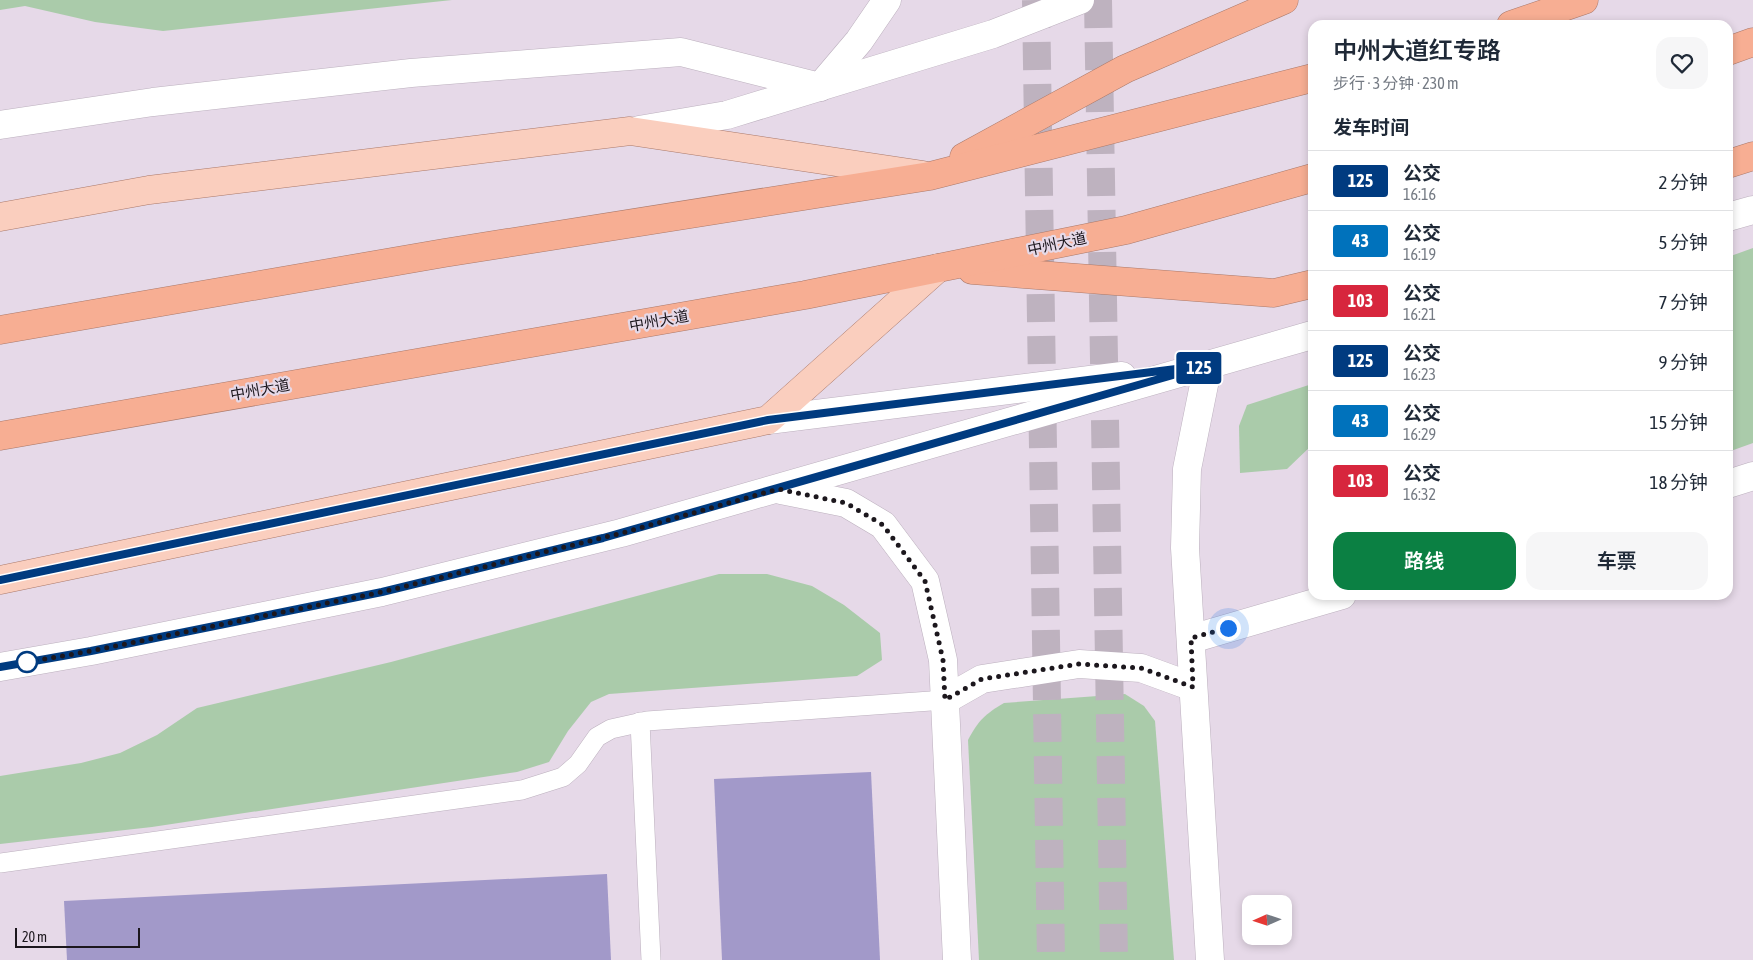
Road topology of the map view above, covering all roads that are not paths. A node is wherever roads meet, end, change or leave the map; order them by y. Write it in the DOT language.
graph roads {
  1 [pos="887,0"];
  2 [pos="1080,0"];
  3 [pos="1284,0"];
  4 [pos="1584,0"];
  5 [pos="1525,20"];
  6 [pos="1753,42"];
  7 [pos="1733,49"];
  8 [pos="1308,79"];
  9 [pos="820,87"];
  10 [pos="0,126"];
  11 [pos="630,131"];
  12 [pos="1753,156"];
  13 [pos="1733,162"];
  14 [pos="930,176"];
  15 [pos="1308,179"];
  16 [pos="1753,210"];
  17 [pos="1733,216"];
  18 [pos="0,217"];
  19 [pos="938,268"];
  20 [pos="1308,285"];
  21 [pos="0,330"];
  22 [pos="1308,336"];
  23 [pos="1208,365"];
  24 [pos="768,420"];
  25 [pos="0,436"];
  26 [pos="1753,476"];
  27 [pos="1733,482"];
  28 [pos="778,489"];
  29 [pos="0,580"];
  30 [pos="1324,600"];
  31 [pos="1191,638"];
  32 [pos="0,667"];
  33 [pos="1193,687"];
  34 [pos="945,700"];
  35 [pos="640,722"];
  36 [pos="0,864"];
  37 [pos="651,960"];
  38 [pos="957,960"];
  39 [pos="1210,960"];
  1 -- 9 [label="street"];
  2 -- 9 [label="street"];
  3 -- 14 [label="highway"];
  4 -- 5 [label="highway"];
  6 -- 7 [label="highway"];
  8 -- 14 [label="highway"];
  9 -- 10 [label="street"];
  9 -- 11 [label="street"];
  11 -- 14 [label="main road"];
  11 -- 18 [label="main road"];
  12 -- 13 [label="highway"];
  14 -- 21 [label="highway"];
  15 -- 19 [label="highway, 中州大道"];
  16 -- 17 [label="street"];
  19 -- 20 [label="highway"];
  19 -- 24 [label="main road"];
  19 -- 25 [label="highway, 中州大道"];
  22 -- 23 [label="street"];
  23 -- 24 [label="street"];
  23 -- 28 [label="street"];
  23 -- 31 [label="street"];
  24 -- 29 [label="main road"];
  26 -- 27 [label="street"];
  28 -- 32 [label="street"];
  28 -- 34 [label="street"];
  30 -- 31 [label="street"];
  31 -- 33 [label="street"];
  33 -- 34 [label="street"];
  33 -- 39 [label="street"];
  34 -- 35 [label="lane"];
  34 -- 38 [label="street"];
  35 -- 36 [label="lane"];
  35 -- 37 [label="lane"];
}
